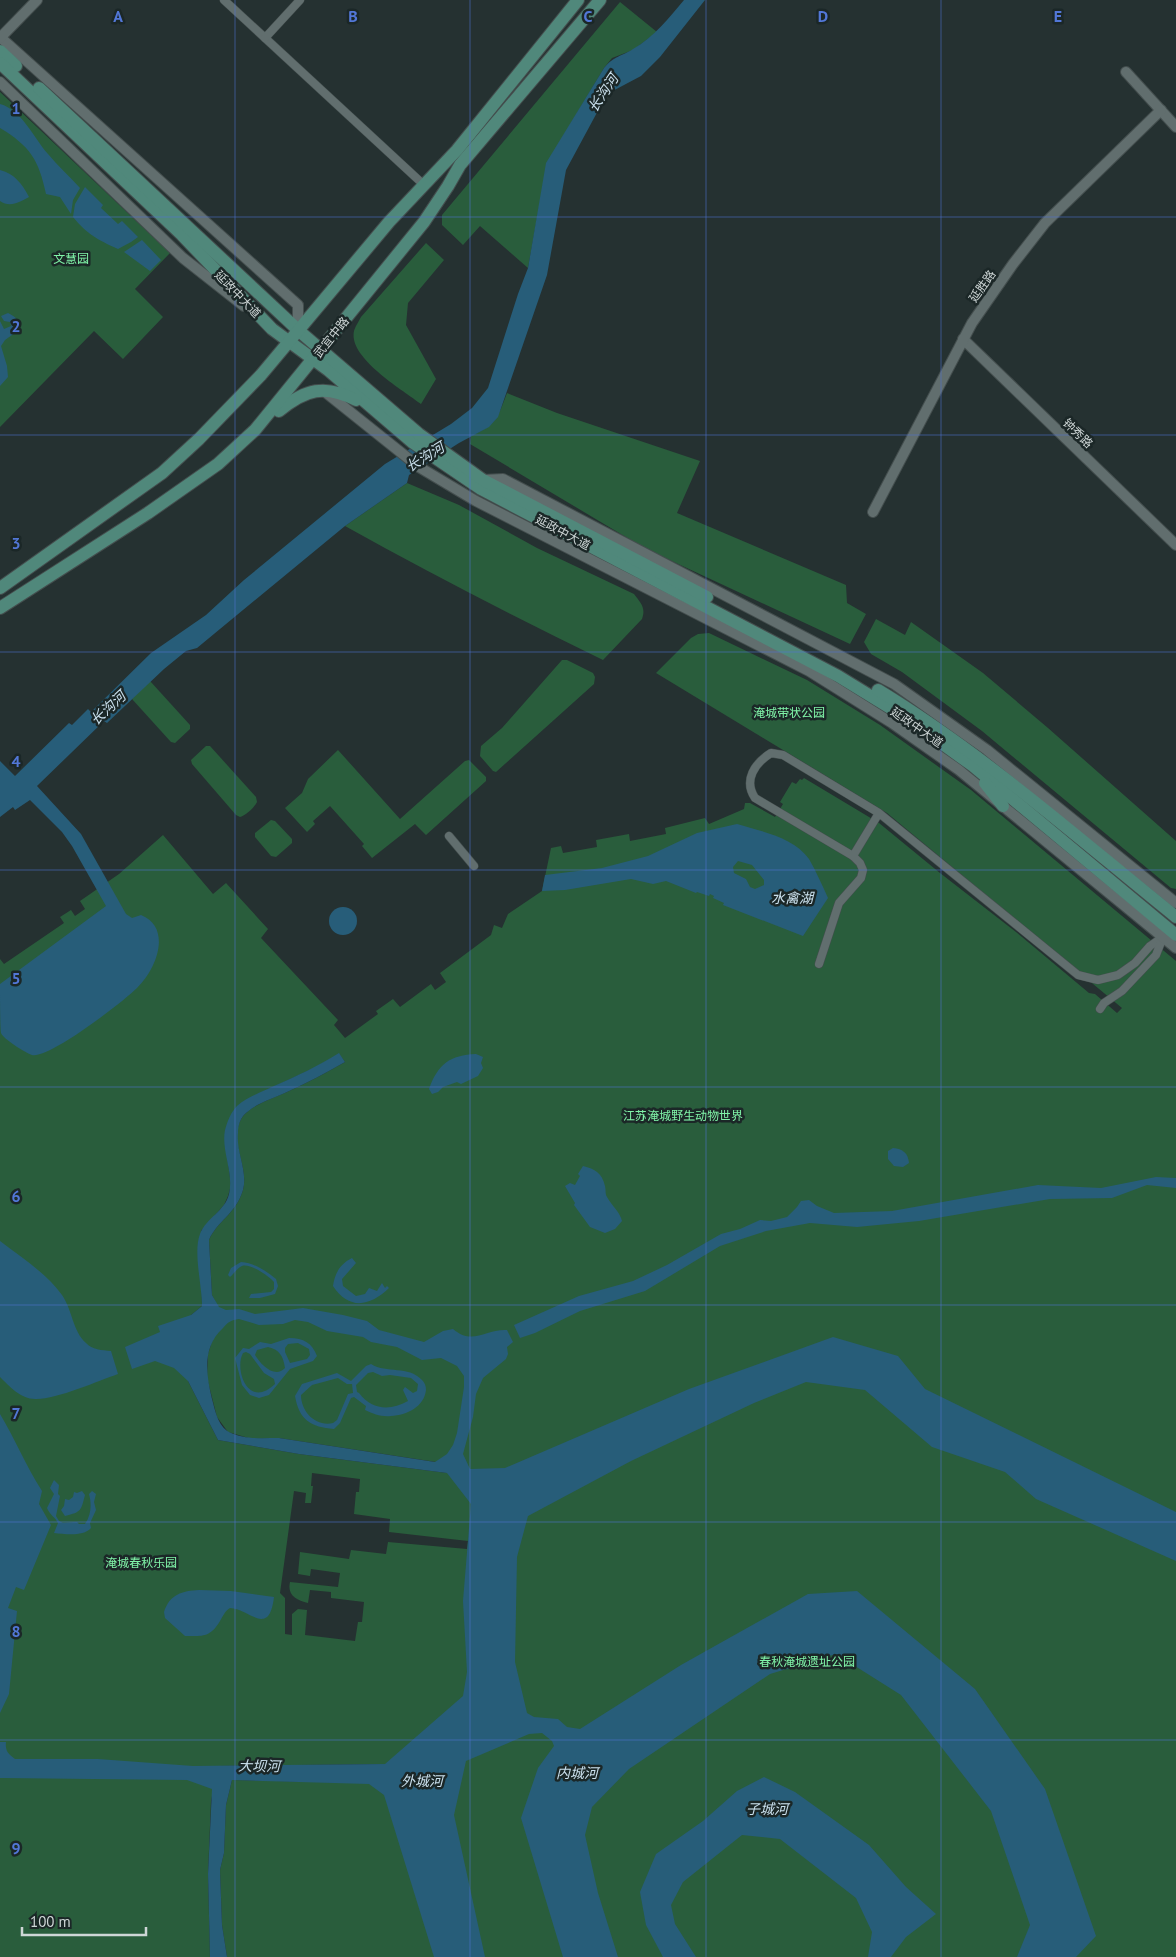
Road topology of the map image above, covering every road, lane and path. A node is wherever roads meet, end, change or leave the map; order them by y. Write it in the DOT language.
graph roads {
  1 [pos="37,0"];
  2 [pos="224,0"];
  3 [pos="300,0"];
  4 [pos="600,0"];
  5 [pos="577,1"];
  6 [pos="0,38"];
  7 [pos="265,38"];
  8 [pos="0,51"];
  9 [pos="0,63"];
  10 [pos="1126,72"];
  11 [pos="0,82"];
  12 [pos="1161,110"];
  13 [pos="1176,127"];
  14 [pos="424,185"];
  15 [pos="272,329"];
  16 [pos="298,330"];
  17 [pos="963,339"];
  18 [pos="289,342"];
  19 [pos="317,354"];
  20 [pos="324,391"];
  21 [pos="370,407"];
  22 [pos="255,430"];
  23 [pos="416,438"];
  24 [pos="482,484"];
  25 [pos="873,512"];
  26 [pos="1176,545"];
  27 [pos="0,588"];
  28 [pos="0,608"];
  29 [pos="970,764"];
  30 [pos="1003,806"];
  31 [pos="879,813"];
  32 [pos="449,836"];
  33 [pos="853,856"];
  34 [pos="474,866"];
  35 [pos="1176,903"];
  36 [pos="1176,917"];
  37 [pos="1172,932"];
  38 [pos="1176,948"];
  39 [pos="819,964"];
  40 [pos="1100,1009"];
  1 -- 6 [label="street"];
  2 -- 7 [label="street"];
  3 -- 7 [label="street"];
  4 -- 19 [label="main road, 武宜中路"];
  5 -- 14 [label="main road"];
  6 -- 16 [label="street"];
  7 -- 14 [label="street"];
  8 -- 16 [label="main road, 延政中大道"];
  9 -- 15 [label="main road, 延政中大道"];
  10 -- 12 [label="street"];
  11 -- 15 [label="street"];
  12 -- 13 [label="street"];
  12 -- 17 [label="street, 延胜路"];
  14 -- 16 [label="main road"];
  15 -- 18 [label="main road, 延政中大道"];
  16 -- 18 [label="main road"];
  16 -- 19 [label="main road, 延政中大道"];
  17 -- 25 [label="street, 延胜路"];
  17 -- 26 [label="street, 钟秀路"];
  18 -- 19 [label="main road, 延政中大道"];
  18 -- 27 [label="main road"];
  19 -- 21 [label="main road, 延政中大道"];
  19 -- 22 [label="main road, 武宜中路"];
  19 -- 23 [label="main road, 延政中大道"];
  20 -- 21 [label="main road"];
  20 -- 22 [label="main road"];
  20 -- 30 [label="street"];
  21 -- 23 [label="main road, 延政中大道"];
  22 -- 28 [label="main road, 武宜中路"];
  23 -- 24 [label="main road, 延政中大道"];
  24 -- 29 [label="main road, 延政中大道"];
  24 -- 35 [label="street"];
  24 -- 36 [label="main road, 延政中大道"];
  29 -- 30 [label="main road"];
  29 -- 37 [label="main road, 延政中大道"];
  30 -- 37 [label="street"];
  31 -- 33 [label="street"];
  31 -- 33 [label="street"];
  31 -- 37 [label="street"];
  32 -- 34 [label="street"];
  33 -- 39 [label="street"];
  37 -- 38 [label="street"];
  37 -- 40 [label="street"];
}
